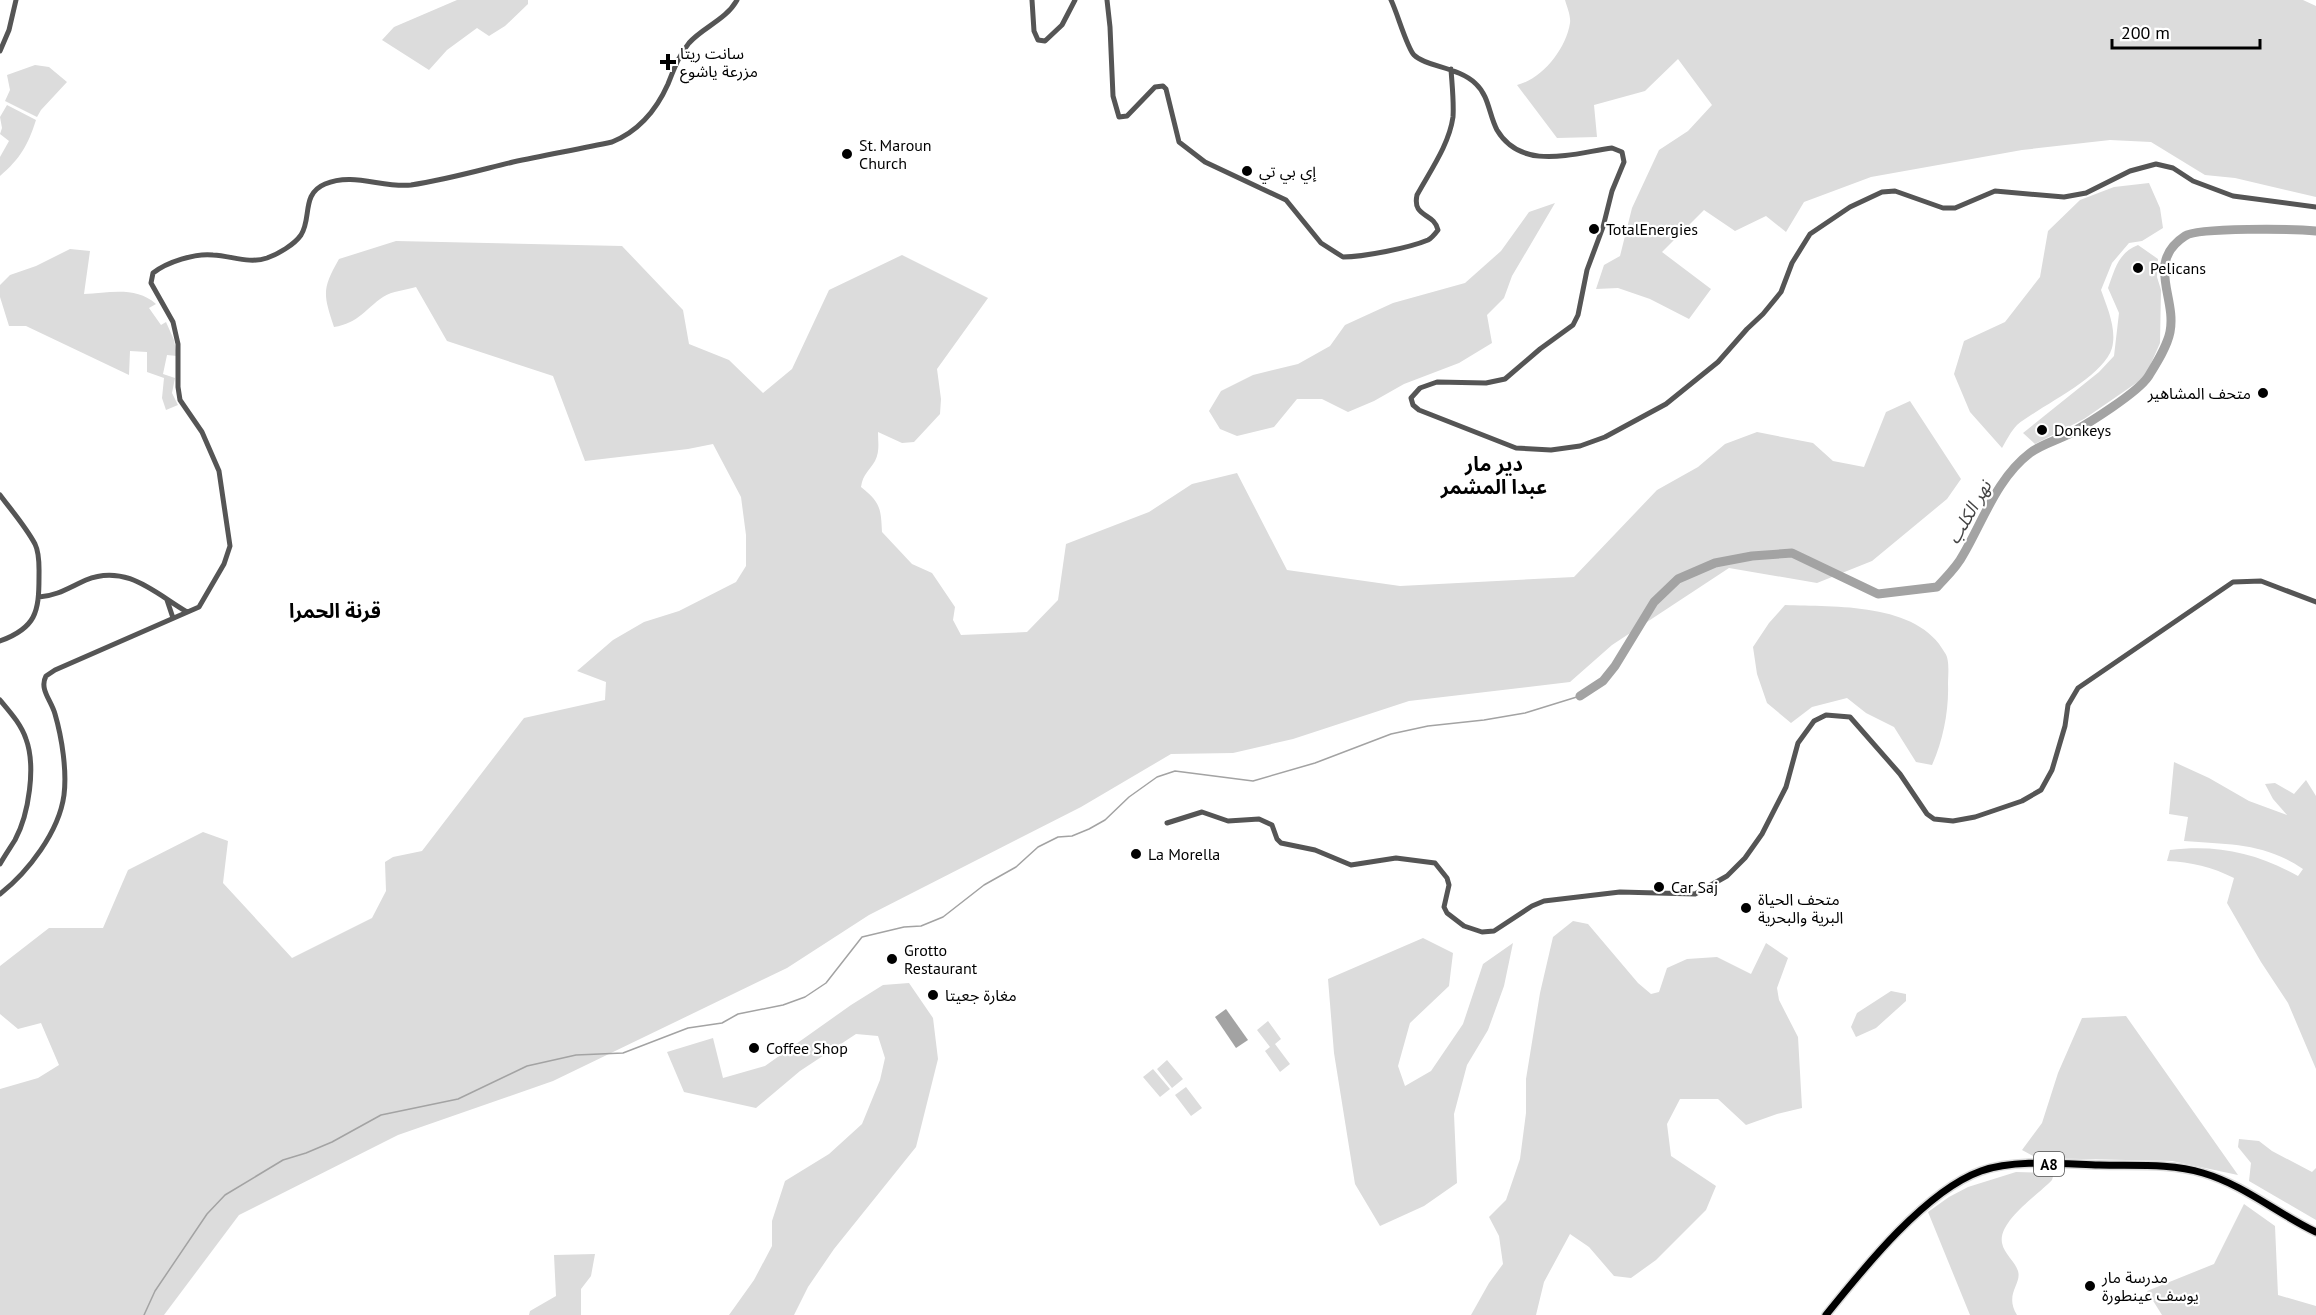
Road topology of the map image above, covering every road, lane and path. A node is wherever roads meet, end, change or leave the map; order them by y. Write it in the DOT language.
graph roads {
  1 [pos="16,0"];
  2 [pos="737,0"];
  3 [pos="1032,0"];
  4 [pos="1075,0"];
  5 [pos="1107,0"];
  6 [pos="1391,0"];
  7 [pos="0,51"];
  8 [pos="1451,69"];
  9 [pos="2316,207"];
  10 [pos="0,495"];
  11 [pos="39,597"];
  12 [pos="167,600"];
  13 [pos="2316,602"];
  14 [pos="187,612"];
  15 [pos="173,618"];
  16 [pos="0,641"];
  17 [pos="0,700"];
  18 [pos="1167,823"];
  19 [pos="0,864"];
  20 [pos="0,894"];
  21 [pos="2316,1232"];
  22 [pos="1826,1315"];
  1 -- 7 [label="street"];
  2 -- 14 [label="street"];
  3 -- 4 [label="street"];
  5 -- 8 [label="street"];
  6 -- 8 [label="street"];
  8 -- 9 [label="street"];
  10 -- 11 [label="street"];
  11 -- 12 [label="street"];
  11 -- 16 [label="street"];
  12 -- 14 [label="street"];
  12 -- 15 [label="street"];
  13 -- 18 [label="street"];
  14 -- 15 [label="street"];
  15 -- 20 [label="street"];
  17 -- 19 [label="street"];
  21 -- 22 [label="highway, A8"];
}
